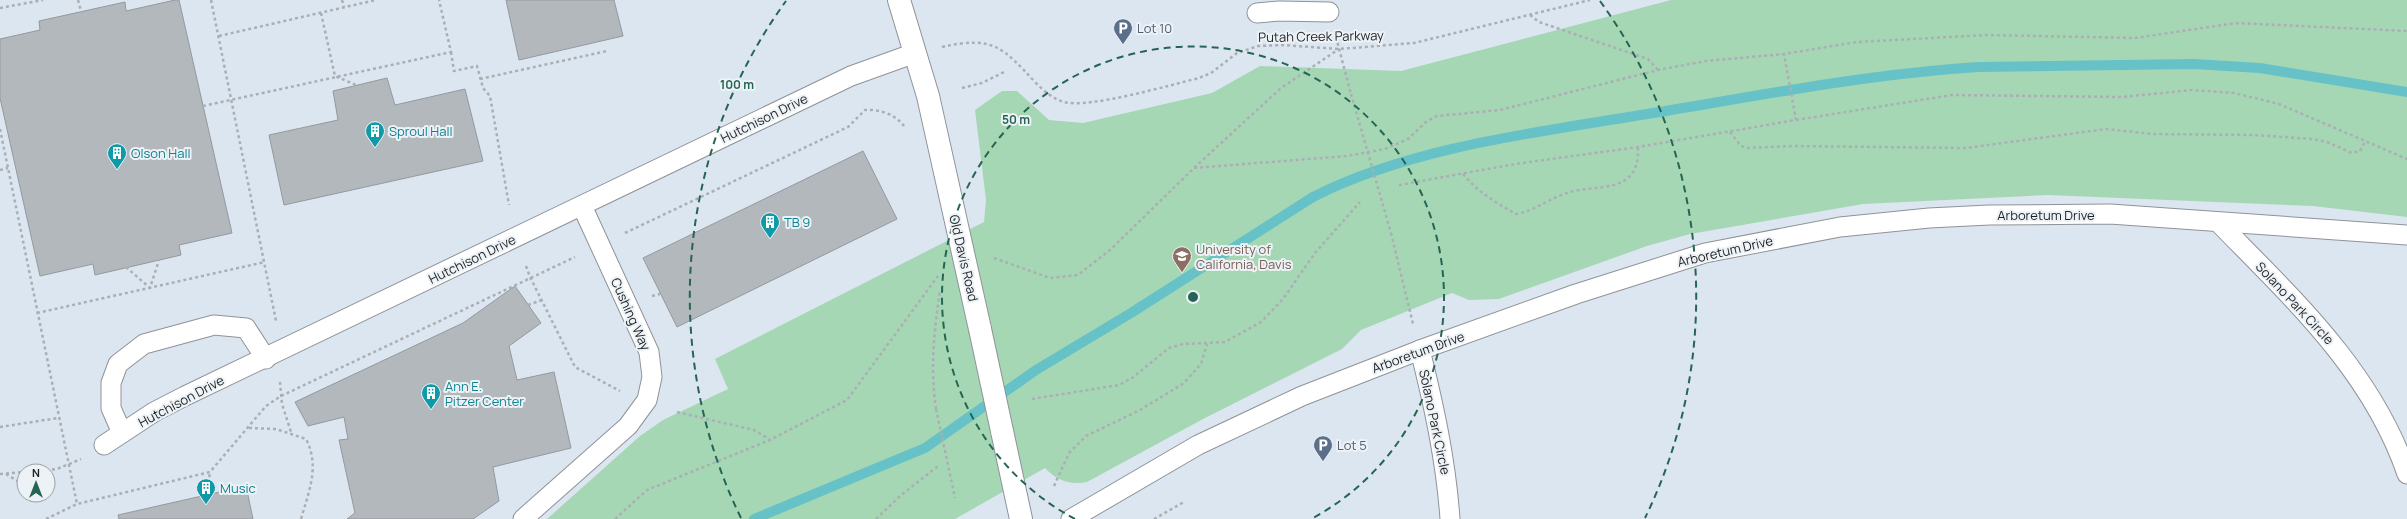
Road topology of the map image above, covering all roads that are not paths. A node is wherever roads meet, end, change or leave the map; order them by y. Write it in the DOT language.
graph roads {
  1 [pos="899,0"];
  2 [pos="1329,12"];
  3 [pos="1257,13"];
  4 [pos="914,53"];
  5 [pos="582,206"];
  6 [pos="2219,223"];
  7 [pos="2407,235"];
  8 [pos="1420,350"];
  9 [pos="272,356"];
  10 [pos="122,433"];
  11 [pos="104,445"];
  12 [pos="2407,474"];
  13 [pos="522,519"];
  14 [pos="1021,519"];
  15 [pos="1071,519"];
  16 [pos="1450,519"];
  1 -- 4 [label="street, Old Davis Road"];
  2 -- 3 [label="lane"];
  4 -- 5 [label="lane, Hutchison Drive"];
  4 -- 14 [label="street, Old Davis Road, bridge"];
  5 -- 9 [label="lane, Hutchison Drive"];
  5 -- 13 [label="lane, Cushing Way"];
  6 -- 7 [label="lane, Arboretum Drive"];
  6 -- 8 [label="lane, Arboretum Drive"];
  6 -- 12 [label="lane, Solano Park Circle"];
  8 -- 15 [label="lane, Arboretum Drive"];
  8 -- 16 [label="lane, Solano Park Circle"];
  9 -- 10 [label="lane, Hutchison Drive"];
  9 -- 10 [label="lane"];
  10 -- 11 [label="lane, Hutchison Drive"];
}
